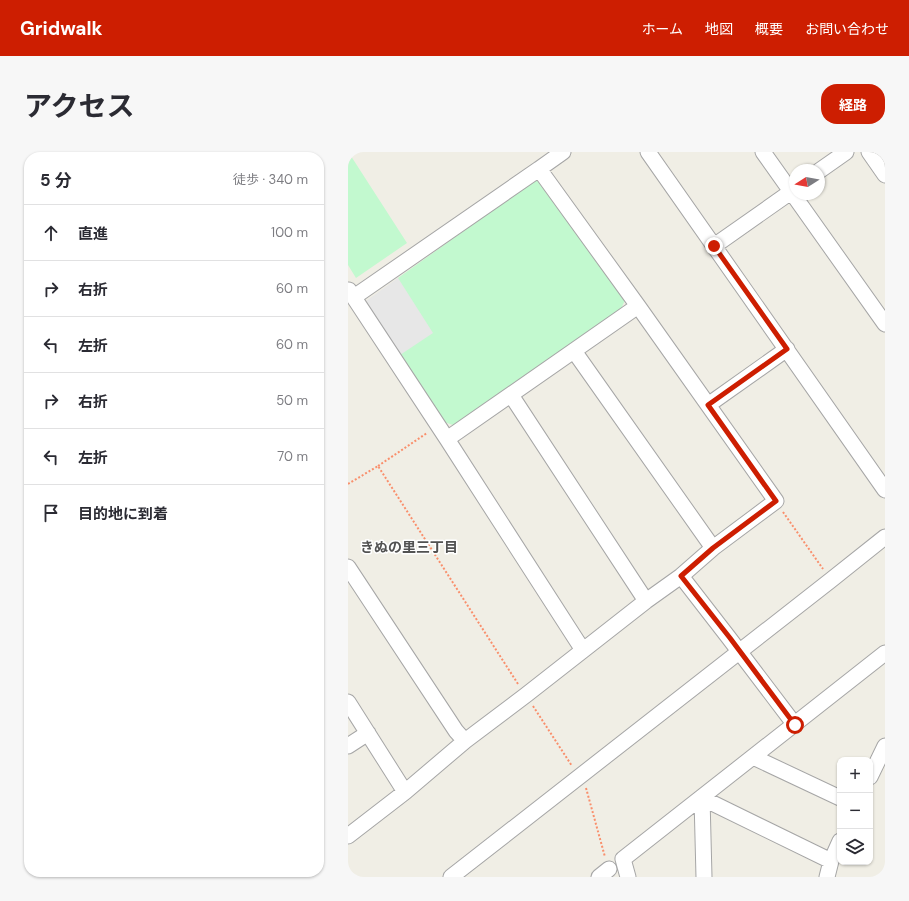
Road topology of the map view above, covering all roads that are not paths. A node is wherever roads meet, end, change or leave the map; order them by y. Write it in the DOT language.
graph roads {
  1 [pos="563,152"];
  2 [pos="648,152"];
  3 [pos="763,152"];
  4 [pos="846,152"];
  5 [pos="869,152"];
  6 [pos="825,167"];
  7 [pos="539,169"];
  8 [pos="885,174"];
  9 [pos="789,185"];
  10 [pos="789,193"];
  11 [pos="800,200"];
  12 [pos="714,246"];
  13 [pos="351,293"];
  14 [pos="638,306"];
  15 [pos="885,324"];
  16 [pos="787,349"];
  17 [pos="574,350"];
  18 [pos="510,395"];
  19 [pos="708,405"];
  20 [pos="447,439"];
  21 [pos="885,490"];
  22 [pos="885,537"];
  23 [pos="713,548"];
  24 [pos="348,567"];
  25 [pos="681,576"];
  26 [pos="646,600"];
  27 [pos="583,650"];
  28 [pos="740,652"];
  29 [pos="885,653"];
  30 [pos="348,702"];
  31 [pos="795,725"];
  32 [pos="368,733"];
  33 [pos="465,741"];
  34 [pos="348,746"];
  35 [pos="885,746"];
  36 [pos="753,757"];
  37 [pos="873,771"];
  38 [pos="405,792"];
  39 [pos="837,797"];
  40 [pos="702,798"];
  41 [pos="348,836"];
  42 [pos="837,848"];
  43 [pos="831,861"];
  44 [pos="451,877"];
  45 [pos="628,877"];
  46 [pos="704,877"];
  47 [pos="827,877"];
  1 -- 7 [label="street"];
  2 -- 12 [label="street"];
  3 -- 9 [label="street"];
  4 -- 6 [label="street"];
  5 -- 8 [label="street"];
  7 -- 13 [label="street"];
  7 -- 14 [label="street"];
  10 -- 12 [label="street"];
  11 -- 15 [label="street"];
  12 -- 16 [label="street"];
  13 -- 20 [label="street"];
  14 -- 17 [label="street"];
  14 -- 19 [label="street"];
  16 -- 19 [label="street"];
  16 -- 21 [label="street"];
  17 -- 18 [label="street"];
  17 -- 23 [label="street"];
  18 -- 20 [label="street"];
  18 -- 26 [label="street"];
  19 -- 23 [label="street"];
  20 -- 27 [label="street"];
  22 -- 28 [label="street"];
  23 -- 25 [label="street"];
  24 -- 33 [label="street"];
  25 -- 26 [label="street"];
  25 -- 28 [label="street"];
  26 -- 27 [label="street"];
  27 -- 33 [label="street"];
  28 -- 31 [label="street"];
  28 -- 44 [label="street"];
  29 -- 31 [label="street"];
  30 -- 32 [label="street"];
  31 -- 36 [label="street"];
  32 -- 34 [label="street"];
  32 -- 38 [label="street"];
  33 -- 38 [label="street"];
  35 -- 37 [label="street"];
  36 -- 39 [label="street"];
  36 -- 40 [label="street"];
  38 -- 41 [label="street"];
  40 -- 43 [label="street"];
  40 -- 45 [label="street"];
  40 -- 46 [label="street"];
  42 -- 43 [label="street"];
  43 -- 47 [label="street"];
}
